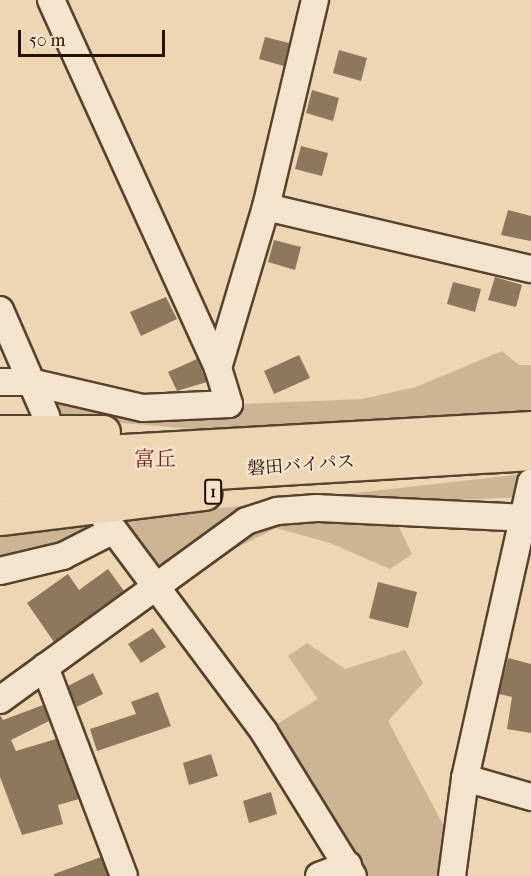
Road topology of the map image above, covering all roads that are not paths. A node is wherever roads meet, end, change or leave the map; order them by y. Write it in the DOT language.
graph roads {
  1 [pos="51,0"];
  2 [pos="315,0"];
  3 [pos="266,207"];
  4 [pos="531,269"];
  5 [pos="0,310"];
  6 [pos="218,368"];
  7 [pos="0,382"];
  8 [pos="30,382"];
  9 [pos="46,416"];
  10 [pos="531,428"];
  11 [pos="0,432"];
  12 [pos="419,447"];
  13 [pos="531,453"];
  14 [pos="0,458"];
  15 [pos="0,485"];
  16 [pos="528,506"];
  17 [pos="0,518"];
  18 [pos="0,571"];
  19 [pos="153,590"];
  20 [pos="45,667"];
  21 [pos="0,700"];
  22 [pos="465,778"];
  23 [pos="531,797"];
  24 [pos="350,871"];
  25 [pos="124,876"];
  26 [pos="319,876"];
  27 [pos="452,876"];
  1 -- 6 [label="street"];
  2 -- 3 [label="street"];
  3 -- 4 [label="street"];
  3 -- 6 [label="street"];
  5 -- 8 [label="street"];
  6 -- 8 [label="street"];
  7 -- 8 [label="street"];
  8 -- 9 [label="street"];
  10 -- 12 [label="highway, 磐田バイパス / 1"];
  11 -- 12 [label="highway"];
  12 -- 13 [label="highway, 磐田バイパス / 1"];
  12 -- 14 [label="highway, 磐田バイパス / 1"];
  12 -- 15 [label="highway, 磐田バイパス / 1"];
  12 -- 17 [label="highway, 1"];
  16 -- 19 [label="street"];
  16 -- 22 [label="street"];
  18 -- 19 [label="street"];
  19 -- 20 [label="street"];
  19 -- 24 [label="street"];
  20 -- 21 [label="street"];
  20 -- 25 [label="street"];
  22 -- 23 [label="street"];
  22 -- 27 [label="street"];
  24 -- 26 [label="street"];
}
